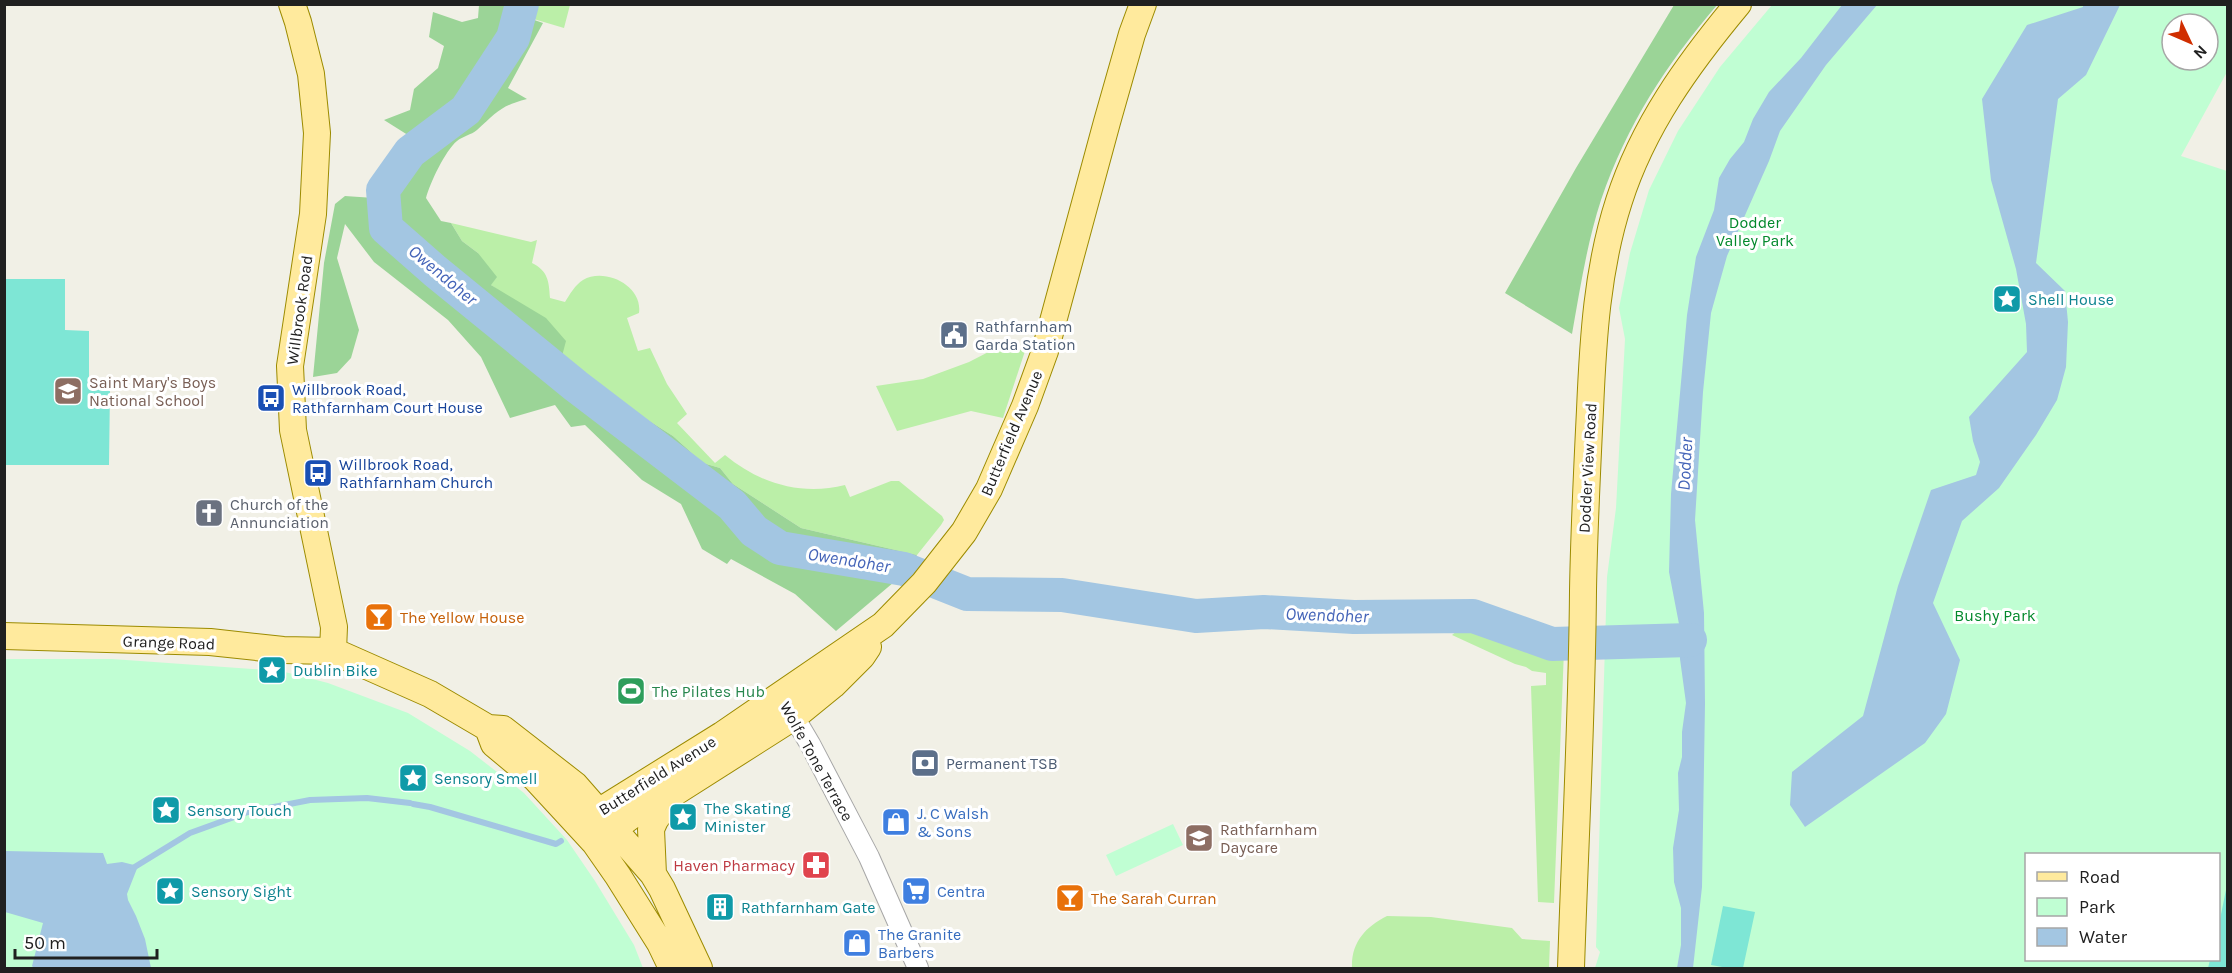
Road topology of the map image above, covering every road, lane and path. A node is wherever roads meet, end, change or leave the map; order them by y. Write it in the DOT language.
graph roads {
  1 [pos="292,4"];
  2 [pos="1143,4"];
  3 [pos="1738,4"];
  4 [pos="884,625"];
  5 [pos="4,636"];
  6 [pos="333,651"];
  7 [pos="781,695"];
  8 [pos="795,716"];
  9 [pos="674,793"];
  10 [pos="597,827"];
  11 [pos="653,874"];
  12 [pos="672,969"];
  13 [pos="699,969"];
  14 [pos="918,969"];
  15 [pos="1571,969"];
  1 -- 6 [label="main road, Willbrook Road"];
  2 -- 4 [label="main road, Butterfield Avenue"];
  3 -- 15 [label="main road, Dodder View Road"];
  4 -- 7 [label="main road, Butterfield Avenue"];
  4 -- 8 [label="main road, Butterfield Avenue"];
  5 -- 6 [label="main road, Grange Road"];
  6 -- 10 [label="main road"];
  7 -- 8 [label="street, Wolfe Tone Terrace"];
  7 -- 10 [label="main road, Butterfield Avenue"];
  8 -- 9 [label="main road, Butterfield Avenue"];
  8 -- 14 [label="street, Wolfe Tone Terrace"];
  9 -- 10 [label="main road, Butterfield Avenue"];
  9 -- 11 [label="main road"];
  10 -- 11 [label="main road"];
  10 -- 12 [label="main road"];
  11 -- 13 [label="main road"];
}
